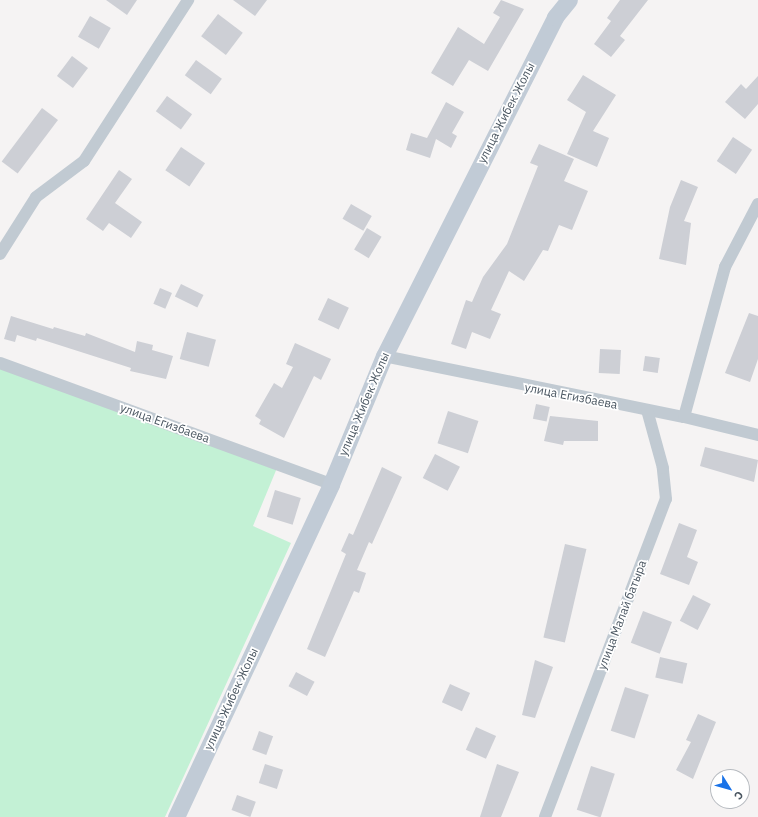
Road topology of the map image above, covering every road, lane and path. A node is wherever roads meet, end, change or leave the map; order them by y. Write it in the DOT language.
graph roads {
  1 [pos="188,0"];
  2 [pos="569,0"];
  3 [pos="758,204"];
  4 [pos="0,254"];
  5 [pos="384,356"];
  6 [pos="0,363"];
  7 [pos="647,410"];
  8 [pos="684,417"];
  9 [pos="758,436"];
  10 [pos="331,484"];
  11 [pos="176,817"];
  12 [pos="545,817"];
  1 -- 4 [label="street"];
  2 -- 5 [label="main road, улица Жибек Жолы"];
  3 -- 8 [label="street"];
  5 -- 7 [label="street, улица Егизбаева"];
  5 -- 10 [label="main road, улица Жибек Жолы"];
  6 -- 10 [label="street, улица Егизбаева"];
  7 -- 8 [label="street, улица Егизбаева"];
  7 -- 12 [label="street, улица Малай батыра"];
  8 -- 9 [label="street, улица Егизбаева"];
  10 -- 11 [label="main road, улица Жибек Жолы"];
}
